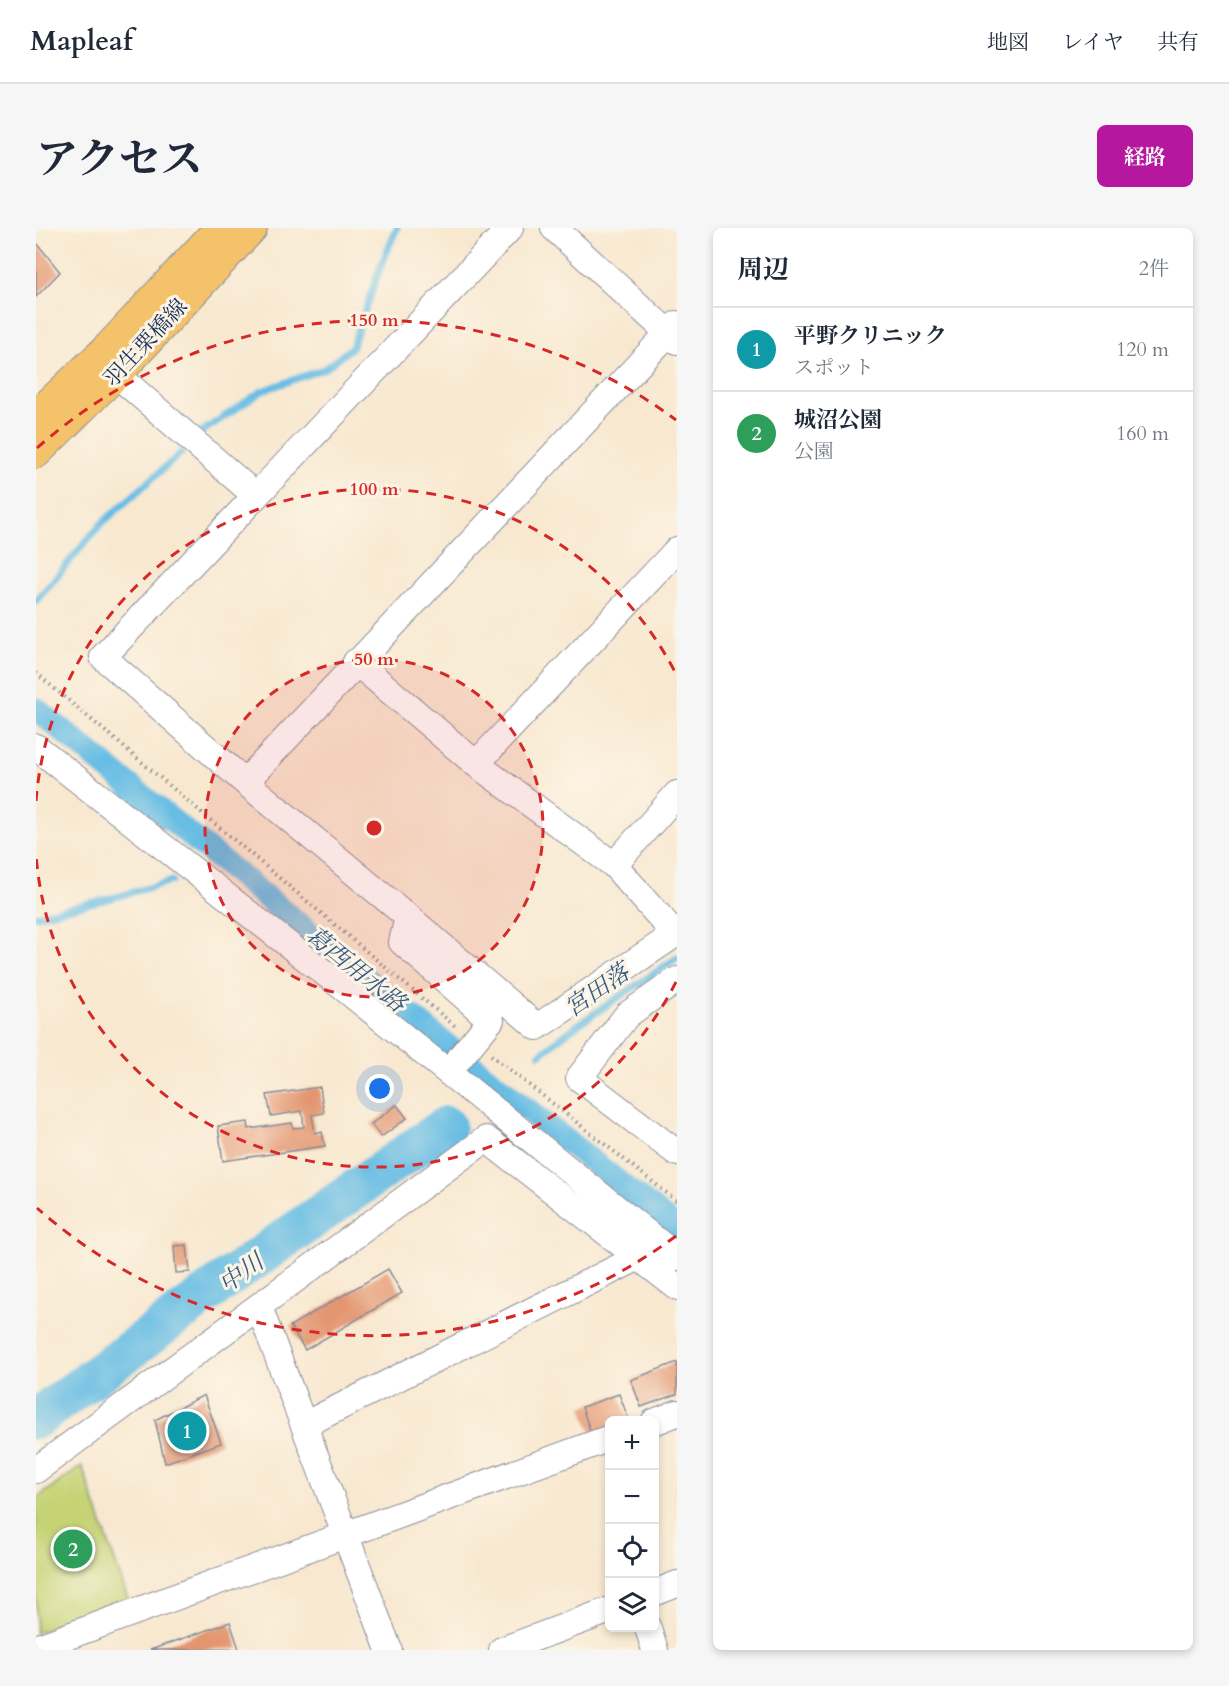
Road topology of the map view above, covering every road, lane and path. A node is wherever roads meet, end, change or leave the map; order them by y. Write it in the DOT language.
graph roads {
  1 [pos="221,228"];
  2 [pos="251,228"];
  3 [pos="510,228"];
  4 [pos="569,232"];
  5 [pos="674,333"];
  6 [pos="116,374"];
  7 [pos="36,417"];
  8 [pos="36,452"];
  9 [pos="256,496"];
  10 [pos="677,550"];
  11 [pos="356,662"];
  12 [pos="36,673"];
  13 [pos="36,747"];
  14 [pos="476,764"];
  15 [pos="244,782"];
  16 [pos="677,794"];
  17 [pos="614,865"];
  18 [pos="408,917"];
  19 [pos="676,933"];
  20 [pos="677,980"];
  21 [pos="473,1041"];
  22 [pos="448,1072"];
  23 [pos="677,1154"];
  24 [pos="677,1202"];
  25 [pos="639,1257"];
  26 [pos="677,1257"];
  27 [pos="677,1287"];
  28 [pos="259,1307"];
  29 [pos="677,1413"];
  30 [pos="659,1420"];
  31 [pos="304,1425"];
  32 [pos="605,1439"];
  33 [pos="36,1470"];
  34 [pos="344,1534"];
  35 [pos="677,1584"];
  36 [pos="659,1591"];
  37 [pos="605,1612"];
  38 [pos="649,1632"];
  39 [pos="535,1644"];
  40 [pos="36,1648"];
  41 [pos="389,1650"];
  42 [pos="502,1650"];
  43 [pos="654,1650"];
  1 -- 7 [label="main road, 羽生栗橋線"];
  2 -- 6 [label="main road, 羽生栗橋線"];
  3 -- 9 [label="street"];
  4 -- 5 [label="street"];
  5 -- 11 [label="street"];
  6 -- 8 [label="main road, 羽生栗橋線"];
  6 -- 9 [label="street"];
  9 -- 15 [label="street"];
  10 -- 14 [label="street"];
  11 -- 14 [label="street"];
  11 -- 15 [label="street"];
  12 -- 21 [label="path"];
  13 -- 22 [label="street"];
  14 -- 17 [label="street"];
  15 -- 18 [label="street"];
  16 -- 17 [label="street"];
  17 -- 19 [label="street"];
  18 -- 19 [label="street"];
  18 -- 21 [label="street"];
  20 -- 23 [label="street"];
  21 -- 22 [label="street"];
  21 -- 24 [label="path"];
  22 -- 26 [label="street"];
  25 -- 27 [label="street"];
  25 -- 28 [label="street"];
  25 -- 31 [label="street"];
  28 -- 31 [label="street"];
  28 -- 33 [label="street"];
  29 -- 30 [label="street"];
  31 -- 34 [label="street"];
  32 -- 34 [label="street"];
  34 -- 40 [label="street"];
  34 -- 41 [label="street"];
  35 -- 36 [label="street"];
  37 -- 39 [label="street"];
  38 -- 43 [label="street"];
  39 -- 42 [label="street"];
}
